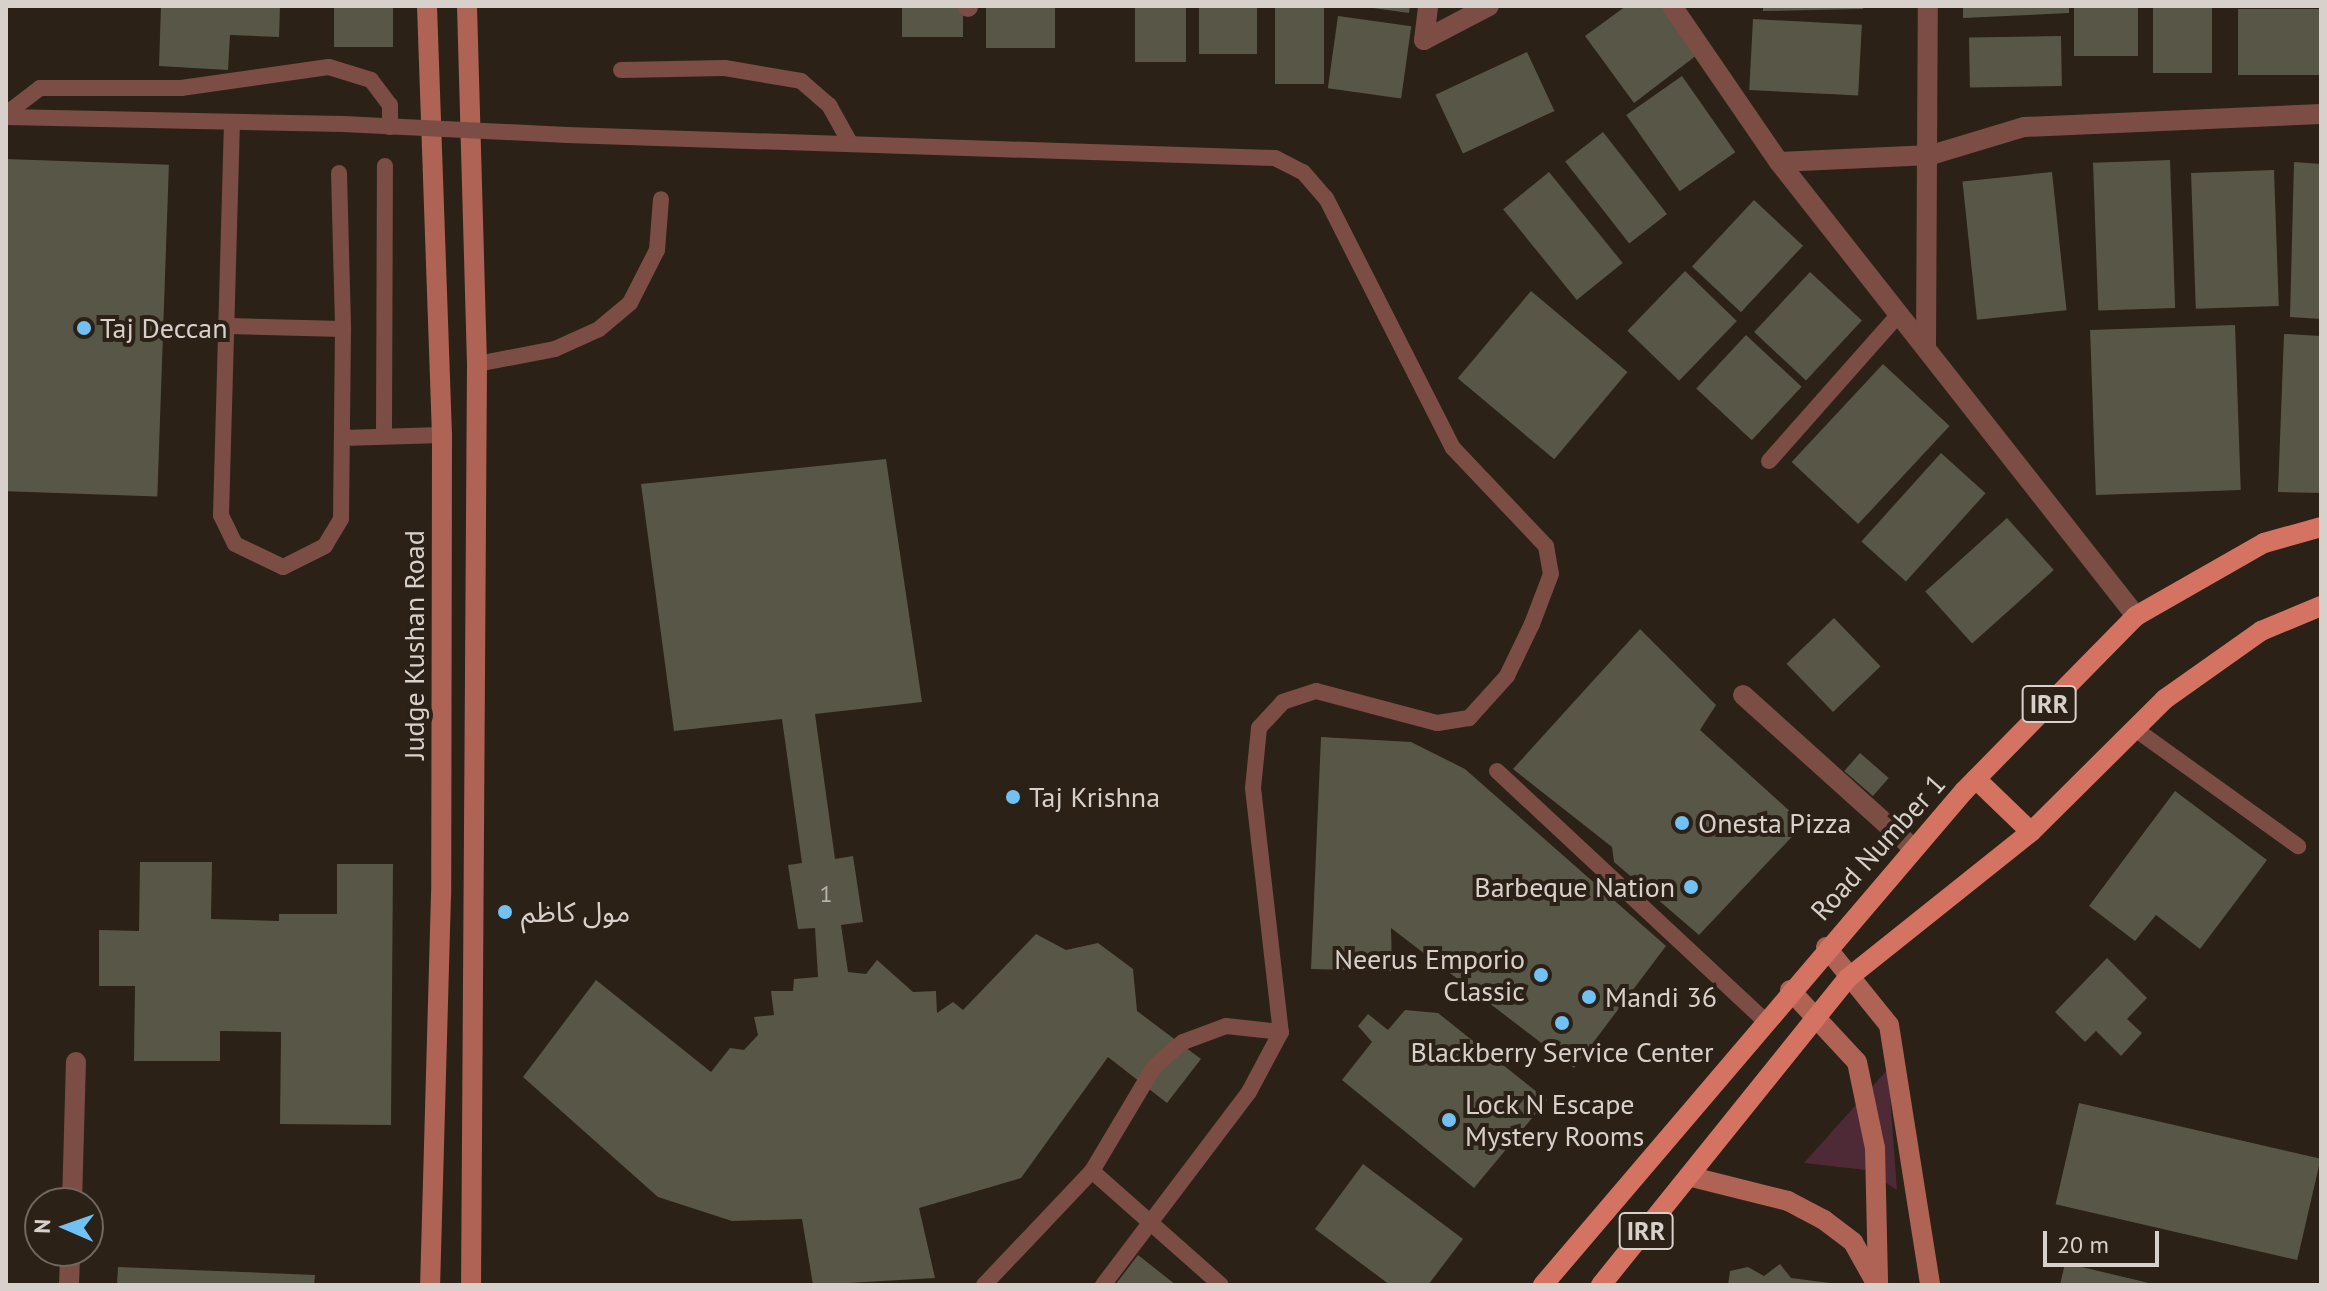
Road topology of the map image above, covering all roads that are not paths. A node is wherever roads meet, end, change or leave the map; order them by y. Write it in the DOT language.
graph roads {
  1 [pos="427,6"];
  2 [pos="467,6"];
  3 [pos="1428,6"];
  4 [pos="1489,6"];
  5 [pos="1672,6"];
  6 [pos="1928,6"];
  7 [pos="621,70"];
  8 [pos="2321,114"];
  9 [pos="6,116"];
  10 [pos="232,122"];
  11 [pos="390,127"];
  12 [pos="849,141"];
  13 [pos="1931,155"];
  14 [pos="1779,162"];
  15 [pos="385,166"];
  16 [pos="339,173"];
  17 [pos="661,199"];
  18 [pos="1898,315"];
  19 [pos="228,326"];
  20 [pos="343,329"];
  21 [pos="1926,348"];
  22 [pos="477,364"];
  23 [pos="384,435"];
  24 [pos="442,435"];
  25 [pos="343,438"];
  26 [pos="1769,461"];
  27 [pos="2321,527"];
  28 [pos="2321,606"];
  29 [pos="2136,616"];
  30 [pos="1743,695"];
  31 [pos="2135,729"];
  32 [pos="1497,771"];
  33 [pos="1976,779"];
  34 [pos="2031,832"];
  35 [pos="2298,846"];
  36 [pos="1914,849"];
  37 [pos="1826,947"];
  38 [pos="1848,978"];
  39 [pos="1790,990"];
  40 [pos="1817,1018"];
  41 [pos="1764,1020"];
  42 [pos="1281,1032"];
  43 [pos="76,1062"];
  44 [pos="1092,1171"];
  45 [pos="1692,1177"];
  46 [pos="72,1187"];
  47 [pos="1150,1223"];
  48 [pos="430,1285"];
  49 [pos="471,1285"];
  50 [pos="984,1285"];
  51 [pos="1103,1285"];
  52 [pos="1221,1285"];
  53 [pos="1543,1285"];
  54 [pos="1601,1285"];
  55 [pos="1878,1285"];
  56 [pos="1930,1285"];
  1 -- 24 [label="main road, Judge Kushan Road"];
  2 -- 22 [label="main road"];
  3 -- 4 [label="street"];
  5 -- 14 [label="street"];
  6 -- 13 [label="street"];
  7 -- 12 [label="lane"];
  8 -- 13 [label="street"];
  9 -- 10 [label="lane"];
  9 -- 11 [label="lane"];
  10 -- 11 [label="lane, bridge"];
  10 -- 19 [label="lane"];
  11 -- 12 [label="lane, bridge"];
  12 -- 42 [label="lane"];
  13 -- 14 [label="street"];
  13 -- 21 [label="street"];
  14 -- 18 [label="street"];
  15 -- 23 [label="lane"];
  16 -- 20 [label="lane"];
  17 -- 22 [label="lane"];
  18 -- 21 [label="street"];
  18 -- 26 [label="lane"];
  19 -- 20 [label="lane"];
  19 -- 25 [label="lane"];
  20 -- 25 [label="lane"];
  21 -- 29 [label="street"];
  22 -- 49 [label="main road"];
  23 -- 24 [label="lane"];
  23 -- 25 [label="lane"];
  24 -- 48 [label="main road, Judge Kushan Road"];
  27 -- 29 [label="main road, Road Number 1 / IRR"];
  28 -- 31 [label="main road, IRR"];
  29 -- 33 [label="main road, Road Number 1 / IRR"];
  30 -- 36 [label="street"];
  31 -- 34 [label="main road, IRR"];
  31 -- 35 [label="lane"];
  32 -- 41 [label="lane"];
  33 -- 34 [label="main road"];
  33 -- 36 [label="main road, Road Number 1 / IRR"];
  34 -- 38 [label="main road, IRR"];
  36 -- 37 [label="main road, Road Number 1 / IRR"];
  37 -- 38 [label="main road"];
  37 -- 39 [label="main road, Road Number 1 / IRR"];
  38 -- 40 [label="main road, IRR"];
  38 -- 56 [label="main road"];
  39 -- 40 [label="main road"];
  39 -- 41 [label="main road, Road Number 1 / IRR"];
  40 -- 45 [label="main road, IRR"];
  40 -- 55 [label="main road"];
  41 -- 53 [label="main road, Road Number 1 / IRR"];
  42 -- 44 [label="lane"];
  42 -- 47 [label="lane"];
  43 -- 46 [label="street"];
  44 -- 47 [label="lane"];
  44 -- 50 [label="lane"];
  45 -- 54 [label="main road, IRR"];
  45 -- 55 [label="main road"];
  47 -- 51 [label="lane"];
  47 -- 52 [label="lane"];
}
